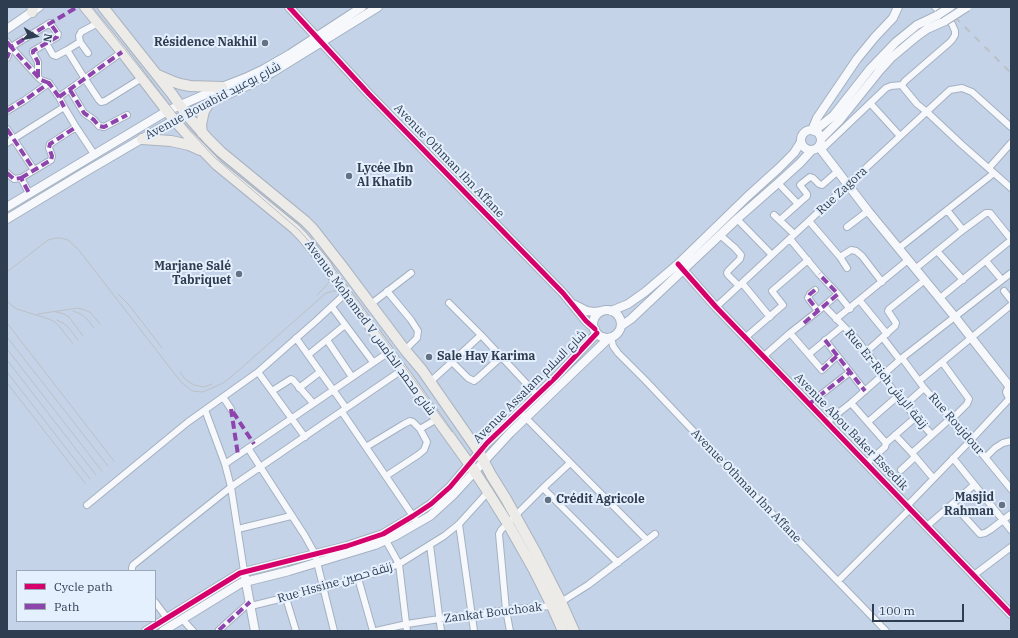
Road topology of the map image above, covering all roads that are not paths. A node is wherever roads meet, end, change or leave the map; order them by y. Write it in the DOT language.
graph roads {
  1 [pos="85,7"];
  2 [pos="103,7"];
  3 [pos="289,7"];
  4 [pos="362,7"];
  5 [pos="378,7"];
  6 [pos="898,7"];
  7 [pos="950,7"];
  8 [pos="967,7"];
  9 [pos="35,9"];
  10 [pos="937,11"];
  11 [pos="98,22"];
  12 [pos="7,29"];
  13 [pos="318,39"];
  14 [pos="80,42"];
  15 [pos="9,44"];
  16 [pos="46,44"];
  17 [pos="67,50"];
  18 [pos="122,52"];
  19 [pos="88,53"];
  20 [pos="7,58"];
  21 [pos="153,72"];
  22 [pos="38,77"];
  23 [pos="142,78"];
  24 [pos="85,79"];
  25 [pos="49,83"];
  26 [pos="902,85"];
  27 [pos="222,87"];
  28 [pos="70,90"];
  29 [pos="60,97"];
  30 [pos="209,103"];
  31 [pos="870,103"];
  32 [pos="64,107"];
  33 [pos="183,110"];
  34 [pos="7,111"];
  35 [pos="167,111"];
  36 [pos="927,112"];
  37 [pos="127,115"];
  38 [pos="819,115"];
  39 [pos="174,120"];
  40 [pos="827,121"];
  41 [pos="76,127"];
  42 [pos="1011,127"];
  43 [pos="7,129"];
  44 [pos="813,131"];
  45 [pos="202,133"];
  46 [pos="900,136"];
  47 [pos="14,139"];
  48 [pos="142,139"];
  49 [pos="802,142"];
  50 [pos="7,143"];
  51 [pos="1011,143"];
  52 [pos="818,147"];
  53 [pos="203,150"];
  54 [pos="94,154"];
  55 [pos="989,168"];
  56 [pos="34,170"];
  57 [pos="838,171"];
  58 [pos="7,173"];
  59 [pos="994,173"];
  60 [pos="21,178"];
  61 [pos="778,183"];
  62 [pos="848,185"];
  63 [pos="1011,188"];
  64 [pos="29,193"];
  65 [pos="798,204"];
  66 [pos="7,207"];
  67 [pos="947,210"];
  68 [pos="868,211"];
  69 [pos="774,215"];
  70 [pos="7,219"];
  71 [pos="737,220"];
  72 [pos="780,220"];
  73 [pos="809,221"];
  74 [pos="847,227"];
  75 [pos="963,230"];
  76 [pos="720,235"];
  77 [pos="792,237"];
  78 [pos="1011,240"];
  79 [pos="899,248"];
  80 [pos="937,251"];
  81 [pos="772,255"];
  82 [pos="840,257"];
  83 [pos="808,260"];
  84 [pos="908,260"];
  85 [pos="986,261"];
  86 [pos="678,264"];
  87 [pos="847,268"];
  88 [pos="916,269"];
  89 [pos="683,271"];
  90 [pos="411,273"];
  91 [pos="1011,273"];
  92 [pos="925,280"];
  93 [pos="963,280"];
  94 [pos="1002,280"];
  95 [pos="882,282"];
  96 [pos="741,284"];
  97 [pos="387,290"];
  98 [pos="815,290"];
  99 [pos="1004,291"];
  100 [pos="346,293"];
  101 [pos="838,294"];
  102 [pos="940,298"];
  103 [pos="1011,300"];
  104 [pos="860,301"];
  105 [pos="449,303"];
  106 [pos="371,304"];
  107 [pos="573,304"];
  108 [pos="1011,305"];
  109 [pos="824,306"];
  110 [pos="332,307"];
  111 [pos="716,307"];
  112 [pos="850,308"];
  113 [pos="607,311"];
  114 [pos="818,311"];
  115 [pos="770,317"];
  116 [pos="955,317"];
  117 [pos="836,319"];
  118 [pos="345,325"];
  119 [pos="621,326"];
  120 [pos="843,326"];
  121 [pos="596,331"];
  122 [pos="790,333"];
  123 [pos="481,334"];
  124 [pos="885,336"];
  125 [pos="746,337"];
  126 [pos="296,338"];
  127 [pos="610,338"];
  128 [pos="972,338"];
  129 [pos="327,340"];
  130 [pos="825,340"];
  131 [pos="405,350"];
  132 [pos="389,352"];
  133 [pos="866,352"];
  134 [pos="809,354"];
  135 [pos="308,355"];
  136 [pos="764,356"];
  137 [pos="837,356"];
  138 [pos="501,357"];
  139 [pos="901,359"];
  140 [pos="373,362"];
  141 [pos="452,362"];
  142 [pos="942,362"];
  143 [pos="402,370"];
  144 [pos="258,372"];
  145 [pos="320,372"];
  146 [pos="850,372"];
  147 [pos="882,376"];
  148 [pos="352,377"];
  149 [pos="920,381"];
  150 [pos="430,382"];
  151 [pos="1011,387"];
  152 [pos="300,388"];
  153 [pos="924,388"];
  154 [pos="333,390"];
  155 [pos="272,391"];
  156 [pos="865,391"];
  157 [pos="537,395"];
  158 [pos="898,396"];
  159 [pos="223,397"];
  160 [pos="1010,398"];
  161 [pos="313,403"];
  162 [pos="851,403"];
  163 [pos="809,404"];
  164 [pos="905,405"];
  165 [pos="231,409"];
  166 [pos="205,410"];
  167 [pos="344,410"];
  168 [pos="523,415"];
  169 [pos="916,417"];
  170 [pos="291,418"];
  171 [pos="437,419"];
  172 [pos="952,419"];
  173 [pos="827,422"];
  174 [pos="868,422"];
  175 [pos="420,429"];
  176 [pos="895,435"];
  177 [pos="932,435"];
  178 [pos="305,437"];
  179 [pos="971,440"];
  180 [pos="1011,441"];
  181 [pos="886,443"];
  182 [pos="366,447"];
  183 [pos="248,448"];
  184 [pos="479,452"];
  185 [pos="914,455"];
  186 [pos="986,457"];
  187 [pos="953,458"];
  188 [pos="484,461"];
  189 [pos="570,463"];
  190 [pos="225,464"];
  191 [pos="866,464"];
  192 [pos="260,467"];
  193 [pos="472,468"];
  194 [pos="901,470"];
  195 [pos="386,476"];
  196 [pos="933,478"];
  197 [pos="974,485"];
  198 [pos="231,487"];
  199 [pos="543,488"];
  200 [pos="1011,489"];
  201 [pos="488,492"];
  202 [pos="952,504"];
  203 [pos="86,505"];
  204 [pos="908,507"];
  205 [pos="1011,514"];
  206 [pos="291,516"];
  207 [pos="515,516"];
  208 [pos="416,520"];
  209 [pos="1003,521"];
  210 [pos="459,524"];
  211 [pos="508,524"];
  212 [pos="927,526"];
  213 [pos="238,529"];
  214 [pos="1011,530"];
  215 [pos="655,534"];
  216 [pos="385,537"];
  217 [pos="647,540"];
  218 [pos="430,545"];
  219 [pos="1011,547"];
  220 [pos="316,558"];
  221 [pos="618,562"];
  222 [pos="399,564"];
  223 [pos="132,570"];
  224 [pos="244,571"];
  225 [pos="974,575"];
  226 [pos="358,578"];
  227 [pos="838,581"];
  228 [pos="246,582"];
  229 [pos="324,588"];
  230 [pos="286,598"];
  231 [pos="156,603"];
  232 [pos="250,604"];
  233 [pos="557,604"];
  234 [pos="506,610"];
  235 [pos="1011,614"];
  236 [pos="472,615"];
  237 [pos="167,618"];
  238 [pos="439,619"];
  239 [pos="182,620"];
  240 [pos="407,624"];
  241 [pos="219,630"];
  242 [pos="146,631"];
  243 [pos="163,631"];
  244 [pos="193,631"];
  245 [pos="255,631"];
  246 [pos="296,631"];
  247 [pos="334,631"];
  248 [pos="373,631"];
  249 [pos="376,631"];
  250 [pos="407,631"];
  251 [pos="441,631"];
  252 [pos="474,631"];
  253 [pos="510,631"];
  254 [pos="563,631"];
  255 [pos="574,631"];
  256 [pos="886,631"];
  1 -- 11 [label="main road, Avenue Mohamed V شارع محمد الخامس"];
  2 -- 21 [label="main road, Avenue Mohamed V شارع محمد الخامس"];
  3 -- 13 [label="street, Avenue Othman Ibn Affane"];
  4 -- 13 [label="street, Avenue Bouabid شارع بوعبيد"];
  5 -- 13 [label="street, Avenue Bouabid شارع بوعبيد"];
  6 -- 38 [label="street"];
  7 -- 10 [label="street, bridge"];
  8 -- 52 [label="street, bridge"];
  9 -- 12 [label="street"];
  10 -- 26 [label="street"];
  10 -- 40 [label="street"];
  11 -- 14 [label="street"];
  11 -- 18 [label="main road, Avenue Mohamed V شارع محمد الخامس"];
  13 -- 27 [label="street, Avenue Bouabid شارع بوعبيد"];
  13 -- 30 [label="street, Avenue Bouabid شارع بوعبيد"];
  13 -- 107 [label="street, Avenue Othman Ibn Affane"];
  14 -- 17 [label="street"];
  14 -- 19 [label="street"];
  15 -- 16 [label="street"];
  15 -- 20 [label="street"];
  15 -- 22 [label="street"];
  16 -- 17 [label="street"];
  16 -- 22 [label="street"];
  17 -- 24 [label="street"];
  18 -- 23 [label="main road, Avenue Mohamed V شارع محمد الخامس"];
  18 -- 24 [label="street"];
  21 -- 27 [label="main road"];
  21 -- 33 [label="main road, Avenue Mohamed V شارع محمد الخامس"];
  22 -- 25 [label="street"];
  23 -- 24 [label="street"];
  23 -- 35 [label="main road, Avenue Mohamed V شارع محمد الخامس"];
  24 -- 28 [label="street"];
  25 -- 29 [label="street"];
  25 -- 34 [label="street"];
  26 -- 31 [label="street"];
  26 -- 36 [label="street"];
  27 -- 33 [label="street, Avenue Bouabid شارع بوعبيد"];
  28 -- 29 [label="street"];
  28 -- 37 [label="street"];
  29 -- 32 [label="street"];
  30 -- 33 [label="street, Avenue Bouabid شارع بوعبيد"];
  30 -- 45 [label="main road"];
  31 -- 46 [label="street"];
  31 -- 52 [label="street"];
  32 -- 41 [label="street"];
  32 -- 47 [label="street"];
  33 -- 35 [label="street, Avenue Bouabid شارع بوعبيد"];
  33 -- 39 [label="street, Avenue Bouabid شارع بوعبيد"];
  33 -- 45 [label="main road, Avenue Mohamed V شارع محمد الخامس"];
  35 -- 39 [label="main road, Avenue Mohamed V شارع محمد الخامس"];
  35 -- 54 [label="street, Avenue Bouabid شارع بوعبيد"];
  36 -- 42 [label="street, Rue Zagora"];
  36 -- 46 [label="street, Rue Zagora"];
  36 -- 55 [label="street"];
  38 -- 40 [label="street"];
  38 -- 44 [label="street"];
  39 -- 48 [label="street, Avenue Bouabid شارع بوعبيد"];
  39 -- 53 [label="main road, Avenue Mohamed V شارع محمد الخامس"];
  40 -- 44 [label="street"];
  41 -- 54 [label="street"];
  41 -- 56 [label="street"];
  43 -- 47 [label="street"];
  44 -- 49 [label="street"];
  44 -- 52 [label="street"];
  45 -- 106 [label="main road, Avenue Mohamed V شارع محمد الخامس"];
  46 -- 62 [label="street, Rue Zagora"];
  47 -- 50 [label="street"];
  47 -- 56 [label="street"];
  48 -- 53 [label="main road"];
  48 -- 70 [label="street, Avenue Bouabid شارع بوعبيد"];
  49 -- 52 [label="street"];
  49 -- 86 [label="street"];
  51 -- 55 [label="street"];
  52 -- 57 [label="street"];
  52 -- 61 [label="street"];
  53 -- 100 [label="main road, Avenue Mohamed V شارع محمد الخامس"];
  54 -- 64 [label="street, Avenue Bouabid شارع بوعبيد"];
  55 -- 59 [label="street"];
  56 -- 60 [label="street"];
  57 -- 62 [label="street"];
  57 -- 65 [label="street"];
  58 -- 60 [label="street"];
  59 -- 63 [label="street"];
  59 -- 67 [label="street"];
  60 -- 64 [label="street"];
  61 -- 65 [label="street"];
  61 -- 71 [label="street"];
  62 -- 68 [label="street"];
  62 -- 73 [label="street, Rue Zagora"];
  64 -- 66 [label="street, Avenue Bouabid شارع بوعبيد"];
  65 -- 72 [label="street"];
  67 -- 75 [label="street"];
  67 -- 79 [label="street"];
  68 -- 74 [label="street"];
  68 -- 79 [label="street"];
  69 -- 72 [label="street"];
  71 -- 76 [label="street"];
  71 -- 81 [label="street"];
  72 -- 77 [label="street"];
  73 -- 77 [label="street, Rue Zagora"];
  73 -- 82 [label="street"];
  75 -- 78 [label="street"];
  75 -- 80 [label="street"];
  76 -- 89 [label="street"];
  76 -- 96 [label="street"];
  77 -- 81 [label="street, Rue Zagora"];
  77 -- 83 [label="street"];
  78 -- 85 [label="street"];
  79 -- 84 [label="street"];
  80 -- 88 [label="street"];
  80 -- 93 [label="street"];
  81 -- 96 [label="street, Rue Zagora"];
  82 -- 87 [label="street"];
  82 -- 95 [label="street"];
  83 -- 101 [label="street"];
  83 -- 115 [label="street"];
  84 -- 88 [label="street"];
  84 -- 95 [label="street"];
  85 -- 93 [label="street"];
  85 -- 94 [label="street"];
  86 -- 89 [label="street, Avenue Abou Baker Essedik"];
  86 -- 113 [label="street"];
  88 -- 92 [label="street"];
  89 -- 111 [label="street, Avenue Abou Baker Essedik"];
  89 -- 119 [label="street"];
  90 -- 97 [label="street"];
  91 -- 94 [label="street"];
  92 -- 102 [label="street"];
  92 -- 124 [label="street"];
  93 -- 102 [label="street"];
  94 -- 116 [label="street"];
  95 -- 104 [label="street"];
  96 -- 111 [label="street, Rue Zagora"];
  96 -- 115 [label="street"];
  97 -- 106 [label="street"];
  97 -- 131 [label="street"];
  98 -- 114 [label="street"];
  99 -- 103 [label="street"];
  100 -- 110 [label="street"];
  100 -- 132 [label="main road, Avenue Mohamed V شارع محمد الخامس"];
  101 -- 109 [label="street"];
  101 -- 112 [label="street"];
  102 -- 116 [label="street"];
  104 -- 112 [label="street"];
  104 -- 124 [label="street, Rue Roujdour"];
  105 -- 123 [label="street"];
  106 -- 131 [label="main road, Avenue Mohamed V شارع محمد الخامس"];
  107 -- 113 [label="street, Avenue Othman Ibn Affane"];
  107 -- 121 [label="street, Avenue Othman Ibn Affane"];
  108 -- 128 [label="street"];
  109 -- 114 [label="street"];
  109 -- 117 [label="street, Rue Er-Rich زنقة الريش"];
  110 -- 118 [label="street"];
  110 -- 126 [label="street"];
  111 -- 125 [label="street, Avenue Abou Baker Essedik"];
  112 -- 117 [label="street"];
  113 -- 119 [label="street"];
  113 -- 121 [label="street"];
  114 -- 122 [label="street"];
  115 -- 125 [label="street"];
  116 -- 128 [label="street"];
  116 -- 139 [label="street"];
  117 -- 120 [label="street, Rue Er-Rich زنقة الريش"];
  118 -- 129 [label="street"];
  118 -- 140 [label="street"];
  119 -- 127 [label="street"];
  120 -- 130 [label="street"];
  120 -- 133 [label="street, Rue Er-Rich زنقة الريش"];
  121 -- 127 [label="street"];
  121 -- 157 [label="street, Avenue Assalam شارع السلام"];
  122 -- 134 [label="street"];
  122 -- 136 [label="street"];
  123 -- 138 [label="street"];
  123 -- 141 [label="street"];
  124 -- 133 [label="street"];
  124 -- 139 [label="street, Rue Roujdour"];
  125 -- 136 [label="street, Avenue Abou Baker Essedik"];
  126 -- 135 [label="street"];
  126 -- 144 [label="street"];
  127 -- 168 [label="street, Avenue Assalam شارع السلام"];
  127 -- 227 [label="street, Avenue Othman Ibn Affane"];
  128 -- 142 [label="street"];
  128 -- 151 [label="street"];
  129 -- 135 [label="street"];
  129 -- 148 [label="street"];
  130 -- 134 [label="street"];
  130 -- 137 [label="street"];
  131 -- 150 [label="main road, Avenue Mohamed V شارع محمد الخامس"];
  132 -- 140 [label="street"];
  132 -- 143 [label="main road, Avenue Mohamed V شارع محمد الخامس"];
  133 -- 147 [label="street, Rue Er-Rich زنقة الريش"];
  134 -- 137 [label="street"];
  135 -- 145 [label="street"];
  136 -- 163 [label="street, Avenue Abou Baker Essedik"];
  137 -- 146 [label="street"];
  138 -- 141 [label="street"];
  138 -- 157 [label="street"];
  139 -- 147 [label="street"];
  139 -- 149 [label="street, Rue Roujdour"];
  140 -- 148 [label="street"];
  141 -- 150 [label="street"];
  142 -- 149 [label="street"];
  142 -- 172 [label="street"];
  143 -- 167 [label="street"];
  143 -- 171 [label="main road, Avenue Mohamed V شارع محمد الخامس"];
  144 -- 155 [label="street"];
  144 -- 159 [label="street"];
  145 -- 152 [label="street"];
  145 -- 154 [label="street"];
  146 -- 156 [label="street"];
  146 -- 163 [label="street"];
  147 -- 156 [label="street"];
  147 -- 158 [label="street, Rue Er-Rich زنقة الريش"];
  148 -- 154 [label="street"];
  149 -- 153 [label="street, Rue Roujdour"];
  150 -- 184 [label="main road, Avenue Mohamed V شارع محمد الخامس"];
  151 -- 160 [label="street"];
  152 -- 155 [label="street"];
  152 -- 161 [label="street"];
  153 -- 164 [label="street"];
  153 -- 172 [label="street, Rue Roujdour"];
  154 -- 161 [label="street"];
  154 -- 167 [label="street"];
  155 -- 170 [label="street"];
  156 -- 162 [label="street"];
  157 -- 168 [label="street, Avenue Assalam شارع السلام"];
  158 -- 164 [label="street, Rue Er-Rich زنقة الريش"];
  158 -- 174 [label="street"];
  159 -- 165 [label="street"];
  159 -- 166 [label="street"];
  160 -- 179 [label="street"];
  161 -- 170 [label="street"];
  162 -- 173 [label="street"];
  162 -- 174 [label="street"];
  163 -- 173 [label="street, Avenue Abou Baker Essedik"];
  164 -- 169 [label="street, Rue Er-Rich زنقة الريش"];
  166 -- 190 [label="street"];
  166 -- 203 [label="street"];
  167 -- 178 [label="street"];
  167 -- 182 [label="street"];
  168 -- 184 [label="street, Avenue Assalam شارع السلام"];
  168 -- 188 [label="street, Avenue Assalam شارع السلام"];
  168 -- 189 [label="street"];
  169 -- 176 [label="street"];
  169 -- 177 [label="street, Rue Er-Rich زنقة الريش"];
  170 -- 178 [label="street"];
  170 -- 183 [label="street"];
  171 -- 175 [label="street"];
  171 -- 193 [label="main road, Avenue Mohamed V شارع محمد الخامس"];
  172 -- 177 [label="street"];
  172 -- 179 [label="street, Rue Roujdour"];
  173 -- 191 [label="street, Avenue Abou Baker Essedik"];
  174 -- 181 [label="street"];
  175 -- 182 [label="street"];
  175 -- 195 [label="street"];
  176 -- 181 [label="street"];
  176 -- 185 [label="street"];
  177 -- 185 [label="street"];
  178 -- 192 [label="street"];
  179 -- 186 [label="street, Rue Roujdour"];
  179 -- 187 [label="street"];
  180 -- 186 [label="street"];
  181 -- 191 [label="street"];
  182 -- 195 [label="street"];
  183 -- 190 [label="street"];
  183 -- 192 [label="street"];
  184 -- 188 [label="main road, Avenue Mohamed V شارع محمد الخامس"];
  184 -- 193 [label="street, Avenue Assalam شارع السلام"];
  185 -- 194 [label="street"];
  185 -- 196 [label="street"];
  186 -- 200 [label="street, Rue Roujdour"];
  187 -- 196 [label="street"];
  187 -- 197 [label="street"];
  188 -- 193 [label="street, Avenue Assalam شارع السلام"];
  188 -- 207 [label="main road, Avenue Mohamed V شارع محمد الخامس"];
  189 -- 199 [label="street"];
  189 -- 217 [label="street"];
  190 -- 198 [label="street"];
  191 -- 204 [label="street, Avenue Abou Baker Essedik"];
  192 -- 198 [label="street"];
  192 -- 206 [label="street"];
  193 -- 201 [label="main road, Avenue Mohamed V شارع محمد الخامس"];
  193 -- 208 [label="street, Avenue Assalam شارع السلام"];
  195 -- 208 [label="street"];
  196 -- 204 [label="street"];
  197 -- 202 [label="street"];
  197 -- 209 [label="street"];
  198 -- 213 [label="street"];
  198 -- 223 [label="street"];
  199 -- 207 [label="street"];
  199 -- 221 [label="street"];
  201 -- 210 [label="street, Rue Hssine زنقة حصين"];
  201 -- 211 [label="main road, Avenue Mohamed V شارع محمد الخامس"];
  202 -- 209 [label="street"];
  202 -- 212 [label="street"];
  204 -- 212 [label="street, Avenue Abou Baker Essedik"];
  204 -- 227 [label="street"];
  205 -- 209 [label="street"];
  206 -- 213 [label="street"];
  206 -- 220 [label="street"];
  207 -- 211 [label="street"];
  207 -- 233 [label="main road, Avenue Mohamed V شارع محمد الخامس"];
  208 -- 216 [label="street, Avenue Assalam شارع السلام"];
  209 -- 214 [label="street"];
  210 -- 218 [label="street, Rue Hssine زنقة حصين"];
  210 -- 236 [label="street"];
  211 -- 233 [label="main road, Avenue Mohamed V شارع محمد الخامس"];
  211 -- 234 [label="street"];
  212 -- 225 [label="street, Avenue Abou Baker Essedik"];
  213 -- 224 [label="street"];
  215 -- 217 [label="street"];
  216 -- 220 [label="street, Avenue Assalam شارع السلام"];
  216 -- 222 [label="street"];
  217 -- 221 [label="street"];
  218 -- 222 [label="street, Rue Hssine زنقة حصين"];
  218 -- 238 [label="street"];
  219 -- 225 [label="street"];
  220 -- 224 [label="street, Avenue Assalam شارع السلام"];
  220 -- 228 [label="street, Avenue Assalam شارع السلام"];
  220 -- 229 [label="street"];
  221 -- 233 [label="street"];
  222 -- 226 [label="street, Rue Hssine زنقة حصين"];
  222 -- 240 [label="street"];
  224 -- 228 [label="street"];
  224 -- 237 [label="street, Avenue Assalam شارع السلام"];
  225 -- 235 [label="street, Avenue Abou Baker Essedik"];
  226 -- 229 [label="street, Rue Hssine زنقة حصين"];
  226 -- 248 [label="street"];
  227 -- 256 [label="street, Avenue Othman Ibn Affane"];
  228 -- 232 [label="street"];
  228 -- 239 [label="street, Avenue Assalam شارع السلام"];
  229 -- 230 [label="street, Rue Hssine زنقة حصين"];
  229 -- 247 [label="street"];
  230 -- 232 [label="street, Rue Hssine زنقة حصين"];
  230 -- 246 [label="street"];
  231 -- 237 [label="street"];
  232 -- 241 [label="street"];
  232 -- 245 [label="street"];
  233 -- 234 [label="street, Zankat Bouchoak"];
  233 -- 254 [label="main road, Avenue Mohamed V شارع محمد الخامس"];
  233 -- 255 [label="main road, Avenue Mohamed V شارع محمد الخامس"];
  234 -- 236 [label="street, Zankat Bouchoak"];
  234 -- 253 [label="street"];
  236 -- 238 [label="street, Zankat Bouchoak"];
  236 -- 252 [label="street"];
  237 -- 242 [label="street, Avenue Assalam شارع السلام"];
  238 -- 240 [label="street, Zankat Bouchoak"];
  238 -- 251 [label="street"];
  239 -- 243 [label="street, Avenue Assalam شارع السلام"];
  239 -- 244 [label="street"];
  240 -- 249 [label="street, Zankat Bouchoak"];
  240 -- 250 [label="street"];
}
